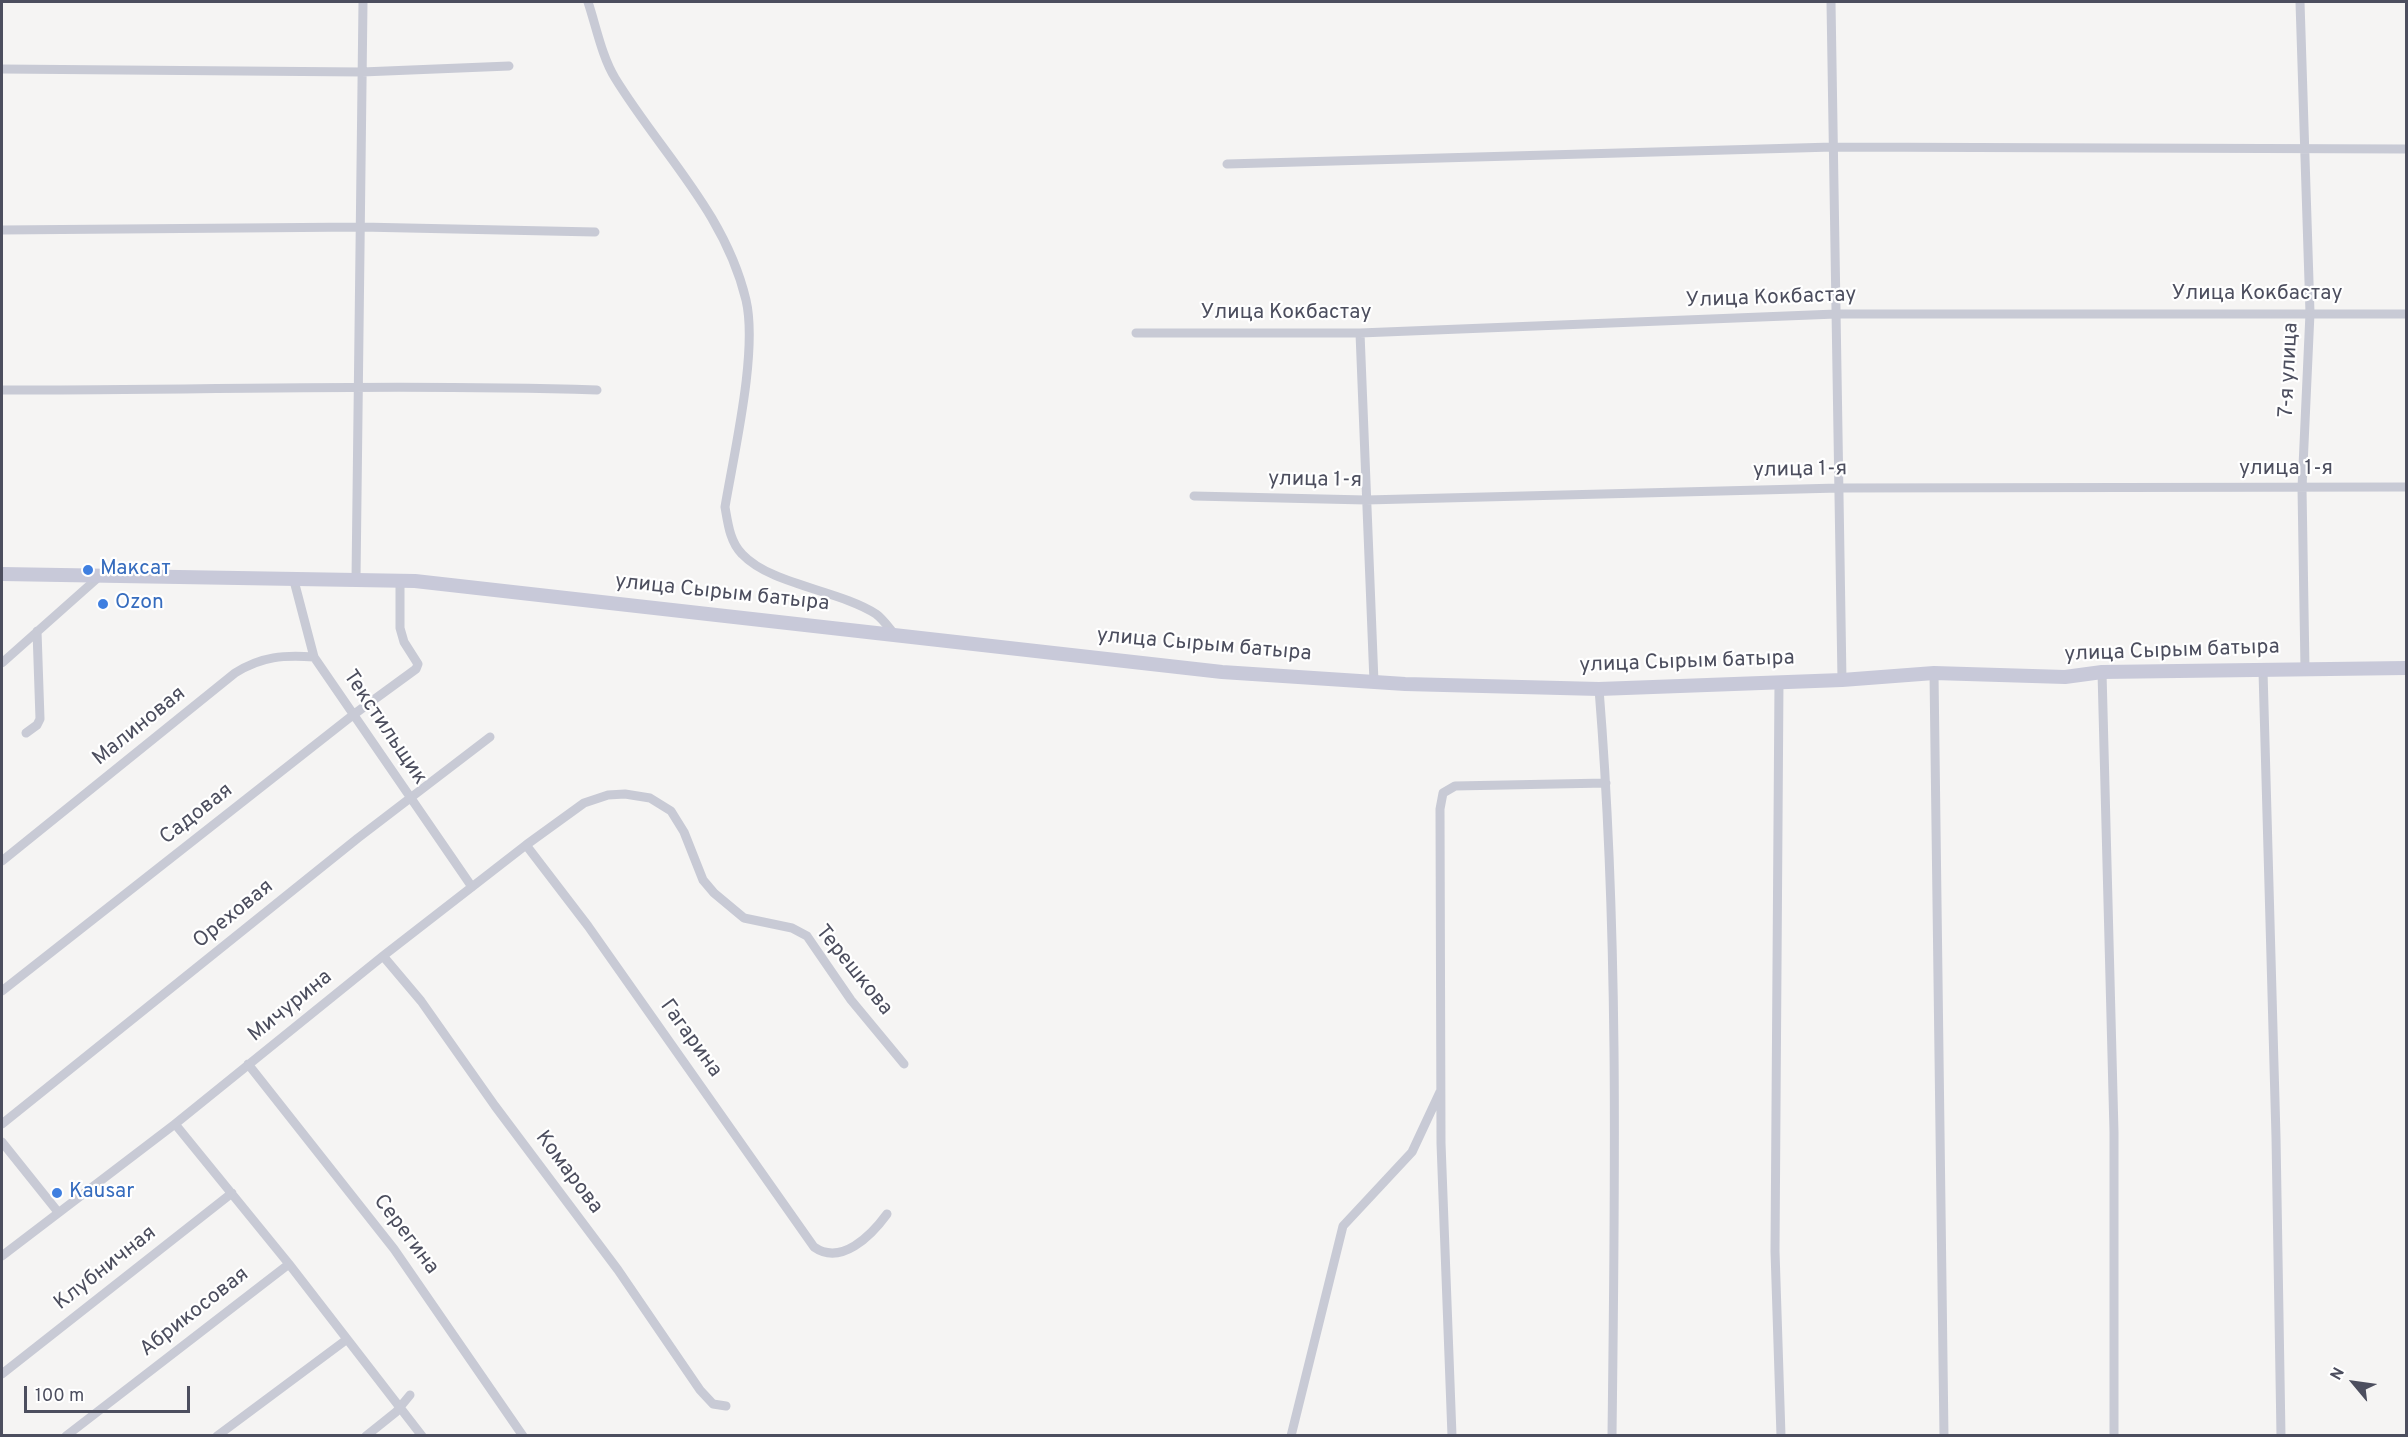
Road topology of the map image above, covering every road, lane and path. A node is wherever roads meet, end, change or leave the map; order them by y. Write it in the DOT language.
graph roads {
  1 [pos="363,2"];
  2 [pos="588,2"];
  3 [pos="1831,2"];
  4 [pos="2300,2"];
  5 [pos="509,66"];
  6 [pos="2,69"];
  7 [pos="362,72"];
  8 [pos="1833,147"];
  9 [pos="2305,148"];
  10 [pos="2406,149"];
  11 [pos="1227,164"];
  12 [pos="361,227"];
  13 [pos="2,230"];
  14 [pos="595,232"];
  15 [pos="2310,313"];
  16 [pos="1836,314"];
  17 [pos="2406,314"];
  18 [pos="1137,333"];
  19 [pos="1360,333"];
  20 [pos="359,389"];
  21 [pos="2,390"];
  22 [pos="597,390"];
  23 [pos="1839,488"];
  24 [pos="2302,488"];
  25 [pos="2406,488"];
  26 [pos="1194,496"];
  27 [pos="1366,500"];
  28 [pos="2,574"];
  29 [pos="102,574"];
  30 [pos="292,577"];
  31 [pos="356,579"];
  32 [pos="400,581"];
  33 [pos="37,631"];
  34 [pos="894,635"];
  35 [pos="314,657"];
  36 [pos="2,663"];
  37 [pos="2406,668"];
  38 [pos="2305,669"];
  39 [pos="2263,671"];
  40 [pos="2102,672"];
  41 [pos="1934,673"];
  42 [pos="1842,680"];
  43 [pos="1779,681"];
  44 [pos="1374,682"];
  45 [pos="1599,689"];
  46 [pos="353,715"];
  47 [pos="26,733"];
  48 [pos="490,737"];
  49 [pos="1606,783"];
  50 [pos="608,795"];
  51 [pos="409,799"];
  52 [pos="526,845"];
  53 [pos="2,861"];
  54 [pos="472,887"];
  55 [pos="383,956"];
  56 [pos="2,992"];
  57 [pos="248,1064"];
  58 [pos="904,1064"];
  59 [pos="1441,1090"];
  60 [pos="2,1124"];
  61 [pos="175,1124"];
  62 [pos="2,1142"];
  63 [pos="232,1193"];
  64 [pos="58,1212"];
  65 [pos="887,1214"];
  66 [pos="2,1256"];
  67 [pos="289,1263"];
  68 [pos="346,1340"];
  69 [pos="2,1374"];
  70 [pos="410,1395"];
  71 [pos="726,1406"];
  72 [pos="400,1408"];
  73 [pos="66,1436"];
  74 [pos="217,1436"];
  75 [pos="366,1436"];
  76 [pos="422,1436"];
  77 [pos="523,1436"];
  78 [pos="1291,1436"];
  79 [pos="1452,1436"];
  80 [pos="1612,1436"];
  81 [pos="1781,1436"];
  82 [pos="1944,1436"];
  83 [pos="2114,1436"];
  84 [pos="2281,1436"];
  1 -- 7 [label="street"];
  2 -- 34 [label="street"];
  3 -- 8 [label="street"];
  4 -- 9 [label="street, 7-я улица"];
  5 -- 7 [label="street"];
  6 -- 7 [label="street"];
  7 -- 12 [label="street"];
  8 -- 9 [label="street"];
  8 -- 11 [label="street"];
  8 -- 16 [label="street"];
  9 -- 10 [label="street"];
  9 -- 15 [label="street, 7-я улица"];
  12 -- 13 [label="street"];
  12 -- 14 [label="street"];
  12 -- 20 [label="street"];
  15 -- 16 [label="street, Улица Кокбастау"];
  15 -- 17 [label="street, Улица Кокбастау"];
  15 -- 24 [label="street, 7-я улица"];
  16 -- 19 [label="street, Улица Кокбастау"];
  16 -- 23 [label="street"];
  18 -- 19 [label="street, Улица Кокбастау"];
  19 -- 27 [label="street"];
  20 -- 21 [label="street"];
  20 -- 22 [label="street"];
  20 -- 31 [label="street"];
  23 -- 24 [label="street, улица 1-я"];
  23 -- 27 [label="street, улица 1-я"];
  23 -- 42 [label="street"];
  24 -- 25 [label="street, улица 1-я"];
  24 -- 38 [label="street, 7-я улица"];
  26 -- 27 [label="street, улица 1-я"];
  27 -- 44 [label="street"];
  28 -- 29 [label="street, улица Сырым батыра"];
  29 -- 30 [label="street, улица Сырым батыра"];
  29 -- 33 [label="street"];
  30 -- 31 [label="street, улица Сырым батыра"];
  30 -- 35 [label="street, Текстильщик"];
  31 -- 32 [label="street, улица Сырым батыра"];
  32 -- 34 [label="street, улица Сырым батыра"];
  32 -- 46 [label="street, Садовая"];
  33 -- 36 [label="street"];
  33 -- 47 [label="street"];
  34 -- 44 [label="street, улица Сырым батыра"];
  35 -- 46 [label="street, Текстильщик"];
  35 -- 53 [label="street, Малиновая"];
  37 -- 38 [label="street, улица Сырым батыра"];
  38 -- 39 [label="street, улица Сырым батыра"];
  39 -- 40 [label="street, улица Сырым батыра"];
  39 -- 84 [label="street"];
  40 -- 41 [label="street, улица Сырым батыра"];
  40 -- 83 [label="street"];
  41 -- 42 [label="street, улица Сырым батыра"];
  41 -- 82 [label="street"];
  42 -- 43 [label="street, улица Сырым батыра"];
  43 -- 45 [label="street, улица Сырым батыра"];
  43 -- 81 [label="street"];
  44 -- 45 [label="street, улица Сырым батыра"];
  45 -- 49 [label="street"];
  46 -- 51 [label="street, Текстильщик"];
  46 -- 56 [label="street, Садовая"];
  48 -- 51 [label="street, Ореховая"];
  49 -- 59 [label="street"];
  49 -- 80 [label="street"];
  50 -- 52 [label="street, Мичурина"];
  50 -- 58 [label="street, Терешкова"];
  51 -- 54 [label="street, Текстильщик"];
  51 -- 60 [label="street, Ореховая"];
  52 -- 54 [label="street, Мичурина"];
  52 -- 65 [label="street, Гагарина"];
  54 -- 55 [label="street, Мичурина"];
  55 -- 57 [label="street, Мичурина"];
  55 -- 71 [label="street, Комарова"];
  57 -- 61 [label="street, Мичурина"];
  57 -- 77 [label="street, Серегина"];
  59 -- 78 [label="street"];
  59 -- 79 [label="street"];
  61 -- 63 [label="street"];
  61 -- 64 [label="street, Мичурина"];
  62 -- 64 [label="street"];
  63 -- 67 [label="street"];
  63 -- 69 [label="street, Клубничная"];
  64 -- 66 [label="street, Мичурина"];
  67 -- 68 [label="street"];
  67 -- 73 [label="street, Абрикосовая"];
  68 -- 72 [label="street"];
  68 -- 74 [label="street"];
  70 -- 72 [label="street"];
  72 -- 75 [label="street"];
  72 -- 76 [label="street"];
}
